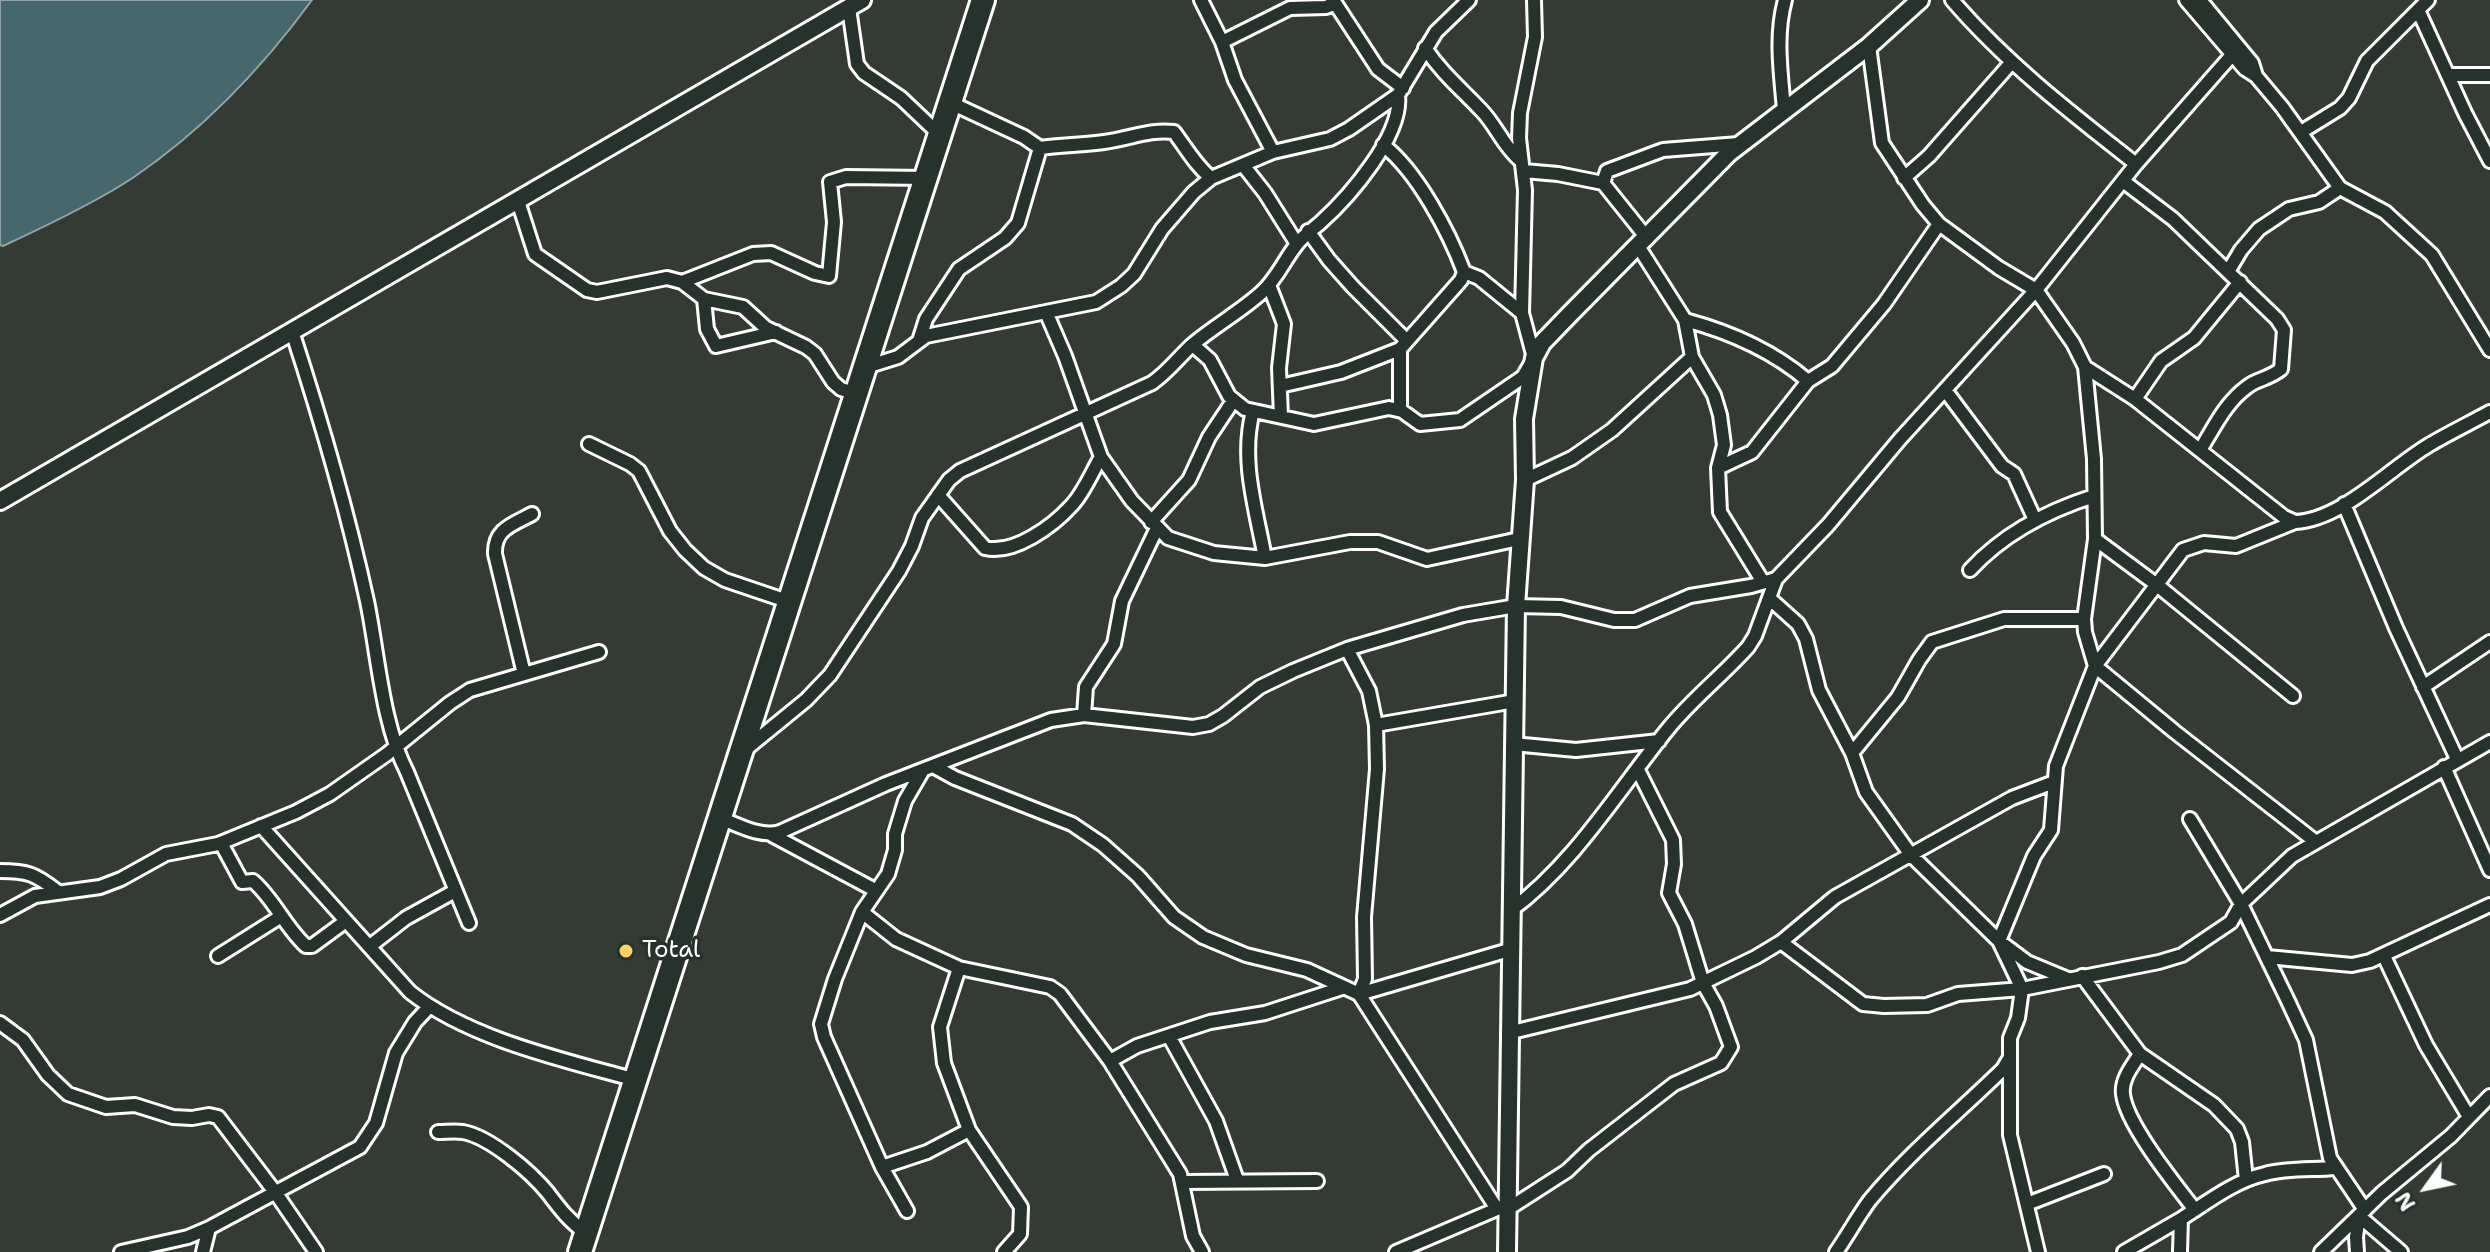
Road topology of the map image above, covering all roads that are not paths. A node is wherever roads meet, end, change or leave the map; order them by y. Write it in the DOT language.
graph roads {
  1 [pos="983,0"];
  2 [pos="1201,0"];
  3 [pos="1469,0"];
  4 [pos="1534,0"];
  5 [pos="1785,0"];
  6 [pos="1920,0"];
  7 [pos="1952,0"];
  8 [pos="2186,0"];
  9 [pos="2200,0"];
  10 [pos="2423,3"];
  11 [pos="855,4"];
  12 [pos="1222,42"];
  13 [pos="1869,46"];
  14 [pos="1425,48"];
  15 [pos="2232,55"];
  16 [pos="2011,63"];
  17 [pos="2449,75"];
  18 [pos="2490,75"];
  19 [pos="2256,76"];
  20 [pos="1400,91"];
  21 [pos="951,103"];
  22 [pos="1784,110"];
  23 [pos="2301,132"];
  24 [pos="941,136"];
  25 [pos="1741,144"];
  26 [pos="1383,145"];
  27 [pos="1040,148"];
  28 [pos="1273,152"];
  29 [pos="2490,161"];
  30 [pos="2136,164"];
  31 [pos="1243,165"];
  32 [pos="1522,165"];
  33 [pos="927,178"];
  34 [pos="1211,178"];
  35 [pos="1904,178"];
  36 [pos="2123,181"];
  37 [pos="1603,183"];
  38 [pos="2340,188"];
  39 [pos="518,201"];
  40 [pos="1939,224"];
  41 [pos="1308,231"];
  42 [pos="1643,242"];
  43 [pos="1297,244"];
  44 [pos="2229,270"];
  45 [pos="1464,272"];
  46 [pos="682,282"];
  47 [pos="2240,282"];
  48 [pos="1269,285"];
  49 [pos="2036,290"];
  50 [pos="704,299"];
  51 [pos="1046,312"];
  52 [pos="1522,313"];
  53 [pos="1685,320"];
  54 [pos="292,331"];
  55 [pos="776,332"];
  56 [pos="919,341"];
  57 [pos="1403,344"];
  58 [pos="1193,345"];
  59 [pos="2490,350"];
  60 [pos="1692,357"];
  61 [pos="1534,358"];
  62 [pos="866,367"];
  63 [pos="2085,367"];
  64 [pos="1808,381"];
  65 [pos="1280,386"];
  66 [pos="1945,390"];
  67 [pos="857,394"];
  68 [pos="2135,399"];
  69 [pos="1233,401"];
  70 [pos="1400,410"];
  71 [pos="1253,411"];
  72 [pos="2490,412"];
  73 [pos="1085,415"];
  74 [pos="1281,416"];
  75 [pos="589,444"];
  76 [pos="2200,450"];
  77 [pos="1101,457"];
  78 [pos="1718,468"];
  79 [pos="1525,480"];
  80 [pos="938,495"];
  81 [pos="2094,496"];
  82 [pos="0,501"];
  83 [pos="2344,504"];
  84 [pos="532,514"];
  85 [pos="2035,520"];
  86 [pos="2295,522"];
  87 [pos="1154,525"];
  88 [pos="1519,539"];
  89 [pos="2095,539"];
  90 [pos="1265,558"];
  91 [pos="1970,570"];
  92 [pos="1770,580"];
  93 [pos="2157,585"];
  94 [pos="1769,598"];
  95 [pos="790,602"];
  96 [pos="1516,606"];
  97 [pos="2084,619"];
  98 [pos="2490,642"];
  99 [pos="1347,649"];
  100 [pos="599,652"];
  101 [pos="2095,666"];
  102 [pos="524,674"];
  103 [pos="2423,687"];
  104 [pos="2293,696"];
  105 [pos="1515,701"];
  106 [pos="1084,715"];
  107 [pos="1376,725"];
  108 [pos="1659,741"];
  109 [pos="2490,742"];
  110 [pos="1513,744"];
  111 [pos="395,748"];
  112 [pos="741,753"];
  113 [pos="1852,753"];
  114 [pos="2457,759"];
  115 [pos="2444,767"];
  116 [pos="929,769"];
  117 [pos="1638,770"];
  118 [pos="893,782"];
  119 [pos="2054,782"];
  120 [pos="905,801"];
  121 [pos="720,818"];
  122 [pos="2190,819"];
  123 [pos="261,826"];
  124 [pos="772,835"];
  125 [pos="2316,842"];
  126 [pos="221,843"];
  127 [pos="1911,855"];
  128 [pos="2490,870"];
  129 [pos="0,871"];
  130 [pos="875,890"];
  131 [pos="57,891"];
  132 [pos="455,891"];
  133 [pos="2241,904"];
  134 [pos="2490,905"];
  135 [pos="1510,911"];
  136 [pos="862,912"];
  137 [pos="0,915"];
  138 [pos="280,917"];
  139 [pos="346,921"];
  140 [pos="469,923"];
  141 [pos="1999,941"];
  142 [pos="1781,942"];
  143 [pos="370,946"];
  144 [pos="1509,950"];
  145 [pos="218,956"];
  146 [pos="2384,956"];
  147 [pos="2267,957"];
  148 [pos="959,968"];
  149 [pos="2082,976"];
  150 [pos="2068,979"];
  151 [pos="1703,983"];
  152 [pos="1342,988"];
  153 [pos="2022,989"];
  154 [pos="1359,994"];
  155 [pos="429,1007"];
  156 [pos="0,1023"];
  157 [pos="1508,1033"];
  158 [pos="1169,1036"];
  159 [pos="2140,1054"];
  160 [pos="2009,1059"];
  161 [pos="1110,1061"];
  162 [pos="636,1080"];
  163 [pos="2490,1096"];
  164 [pos="2469,1117"];
  165 [pos="969,1130"];
  166 [pos="438,1132"];
  167 [pos="882,1167"];
  168 [pos="2335,1168"];
  169 [pos="2104,1174"];
  170 [pos="1237,1180"];
  171 [pos="2246,1180"];
  172 [pos="1317,1181"];
  173 [pos="1183,1182"];
  174 [pos="275,1192"];
  175 [pos="2027,1204"];
  176 [pos="1504,1207"];
  177 [pos="2195,1210"];
  178 [pos="907,1211"];
  179 [pos="2362,1213"];
  180 [pos="2181,1219"];
  181 [pos="209,1228"];
  182 [pos="583,1243"];
  183 [pos="121,1252"];
  184 [pos="203,1252"];
  185 [pos="316,1252"];
  186 [pos="1004,1252"];
  187 [pos="1202,1252"];
  188 [pos="1396,1252"];
  189 [pos="1507,1252"];
  190 [pos="1836,1252"];
  191 [pos="2038,1252"];
  192 [pos="2124,1252"];
  193 [pos="2180,1252"];
  194 [pos="2321,1252"];
  195 [pos="2357,1252"];
  196 [pos="2401,1252"];
  1 -- 21 [label="highway"];
  2 -- 12 [label="street"];
  3 -- 14 [label="street"];
  4 -- 32 [label="street"];
  5 -- 22 [label="street"];
  6 -- 13 [label="street"];
  7 -- 16 [label="street"];
  8 -- 15 [label="street"];
  9 -- 19 [label="street"];
  10 -- 17 [label="street"];
  10 -- 23 [label="street"];
  11 -- 24 [label="street"];
  11 -- 39 [label="street"];
  12 -- 20 [label="street"];
  12 -- 28 [label="street"];
  13 -- 22 [label="street"];
  13 -- 35 [label="street"];
  14 -- 20 [label="street"];
  14 -- 32 [label="street"];
  15 -- 19 [label="street"];
  15 -- 30 [label="street"];
  16 -- 30 [label="street"];
  16 -- 35 [label="street"];
  17 -- 18 [label="street"];
  17 -- 29 [label="street"];
  19 -- 23 [label="street"];
  20 -- 26 [label="street"];
  20 -- 28 [label="street"];
  21 -- 24 [label="highway"];
  21 -- 27 [label="street"];
  22 -- 25 [label="street"];
  23 -- 38 [label="street"];
  24 -- 33 [label="highway"];
  25 -- 37 [label="street"];
  25 -- 42 [label="street"];
  26 -- 41 [label="street"];
  26 -- 45 [label="street"];
  27 -- 34 [label="street"];
  27 -- 56 [label="street"];
  28 -- 31 [label="street"];
  30 -- 36 [label="street"];
  31 -- 34 [label="street"];
  31 -- 43 [label="street"];
  32 -- 37 [label="street"];
  32 -- 52 [label="street"];
  33 -- 46 [label="street"];
  33 -- 62 [label="highway"];
  34 -- 51 [label="street"];
  35 -- 40 [label="street"];
  36 -- 44 [label="street"];
  36 -- 49 [label="street"];
  37 -- 42 [label="street"];
  38 -- 44 [label="street"];
  38 -- 59 [label="street"];
  39 -- 46 [label="street"];
  39 -- 54 [label="street"];
  40 -- 49 [label="street"];
  40 -- 64 [label="street"];
  41 -- 43 [label="street"];
  41 -- 57 [label="street"];
  42 -- 53 [label="street"];
  42 -- 61 [label="street"];
  43 -- 48 [label="street"];
  44 -- 47 [label="street"];
  45 -- 52 [label="street"];
  45 -- 57 [label="street"];
  46 -- 50 [label="street"];
  47 -- 68 [label="street"];
  47 -- 76 [label="street"];
  48 -- 58 [label="street"];
  48 -- 65 [label="street"];
  49 -- 63 [label="street"];
  49 -- 66 [label="street"];
  50 -- 55 [label="street"];
  50 -- 55 [label="street"];
  51 -- 56 [label="street"];
  51 -- 73 [label="street"];
  52 -- 61 [label="street"];
  53 -- 60 [label="street"];
  53 -- 64 [label="street"];
  54 -- 82 [label="street"];
  54 -- 111 [label="street"];
  55 -- 67 [label="street"];
  56 -- 62 [label="street"];
  57 -- 65 [label="street"];
  57 -- 70 [label="street"];
  58 -- 69 [label="street"];
  58 -- 73 [label="street"];
  60 -- 78 [label="street"];
  60 -- 79 [label="street"];
  61 -- 70 [label="street"];
  61 -- 79 [label="street"];
  62 -- 67 [label="highway"];
  63 -- 68 [label="street"];
  63 -- 81 [label="street"];
  64 -- 78 [label="street"];
  65 -- 74 [label="street"];
  66 -- 85 [label="street"];
  66 -- 92 [label="street"];
  67 -- 95 [label="highway"];
  68 -- 76 [label="street"];
  69 -- 71 [label="street"];
  69 -- 87 [label="street"];
  70 -- 74 [label="street"];
  71 -- 74 [label="street"];
  71 -- 90 [label="street"];
  72 -- 83 [label="street"];
  73 -- 77 [label="street"];
  73 -- 80 [label="street"];
  75 -- 95 [label="street"];
  76 -- 86 [label="street"];
  77 -- 80 [label="street"];
  77 -- 87 [label="street"];
  78 -- 92 [label="street"];
  79 -- 88 [label="street"];
  80 -- 112 [label="street"];
  81 -- 85 [label="street"];
  81 -- 89 [label="street"];
  83 -- 86 [label="street"];
  83 -- 103 [label="street"];
  84 -- 102 [label="street"];
  85 -- 91 [label="street"];
  86 -- 93 [label="street"];
  87 -- 90 [label="street"];
  87 -- 106 [label="street"];
  88 -- 90 [label="street"];
  88 -- 96 [label="street"];
  89 -- 93 [label="street"];
  89 -- 97 [label="street"];
  92 -- 94 [label="street"];
  92 -- 96 [label="street"];
  93 -- 101 [label="street"];
  93 -- 104 [label="street"];
  94 -- 108 [label="street"];
  94 -- 113 [label="street"];
  95 -- 112 [label="highway"];
  96 -- 99 [label="street"];
  96 -- 105 [label="street"];
  97 -- 101 [label="street"];
  97 -- 113 [label="street"];
  98 -- 103 [label="street"];
  99 -- 106 [label="street"];
  99 -- 107 [label="street"];
  100 -- 102 [label="street"];
  101 -- 119 [label="street"];
  101 -- 125 [label="street"];
  102 -- 111 [label="street"];
  103 -- 114 [label="street"];
  105 -- 107 [label="street"];
  105 -- 110 [label="street"];
  106 -- 116 [label="street"];
  107 -- 154 [label="street"];
  108 -- 110 [label="street"];
  108 -- 117 [label="street"];
  109 -- 114 [label="street"];
  110 -- 135 [label="street"];
  111 -- 123 [label="street"];
  111 -- 132 [label="street"];
  112 -- 121 [label="highway"];
  113 -- 127 [label="street"];
  114 -- 115 [label="street"];
  115 -- 125 [label="street"];
  115 -- 128 [label="street"];
  116 -- 118 [label="street"];
  116 -- 120 [label="street"];
  116 -- 152 [label="street"];
  117 -- 135 [label="street"];
  117 -- 151 [label="street"];
  118 -- 120 [label="street"];
  118 -- 124 [label="street"];
  119 -- 127 [label="street"];
  119 -- 141 [label="street"];
  120 -- 130 [label="street"];
  121 -- 124 [label="street"];
  121 -- 162 [label="highway"];
  122 -- 133 [label="street"];
  123 -- 126 [label="street"];
  123 -- 139 [label="street"];
  124 -- 130 [label="street"];
  125 -- 133 [label="street"];
  126 -- 131 [label="street"];
  126 -- 138 [label="street"];
  127 -- 141 [label="street"];
  127 -- 142 [label="street"];
  129 -- 131 [label="street"];
  130 -- 136 [label="street"];
  131 -- 137 [label="street"];
  132 -- 140 [label="street"];
  132 -- 143 [label="street"];
  133 -- 147 [label="street"];
  133 -- 149 [label="street"];
  134 -- 146 [label="street"];
  135 -- 144 [label="street"];
  136 -- 148 [label="street"];
  136 -- 167 [label="street"];
  138 -- 139 [label="street"];
  138 -- 145 [label="street"];
  139 -- 143 [label="street"];
  141 -- 150 [label="street"];
  141 -- 153 [label="street"];
  142 -- 151 [label="street"];
  142 -- 153 [label="street"];
  143 -- 155 [label="street"];
  144 -- 154 [label="street"];
  144 -- 157 [label="street"];
  146 -- 147 [label="street"];
  146 -- 164 [label="street"];
  147 -- 168 [label="street"];
  148 -- 161 [label="street"];
  148 -- 165 [label="street"];
  149 -- 150 [label="street"];
  149 -- 159 [label="street"];
  150 -- 153 [label="street"];
  151 -- 157 [label="street"];
  151 -- 176 [label="street"];
  152 -- 154 [label="street"];
  152 -- 158 [label="street"];
  153 -- 160 [label="street"];
  154 -- 176 [label="street"];
  155 -- 162 [label="street"];
  155 -- 174 [label="street"];
  156 -- 174 [label="street"];
  157 -- 176 [label="street"];
  158 -- 161 [label="street"];
  158 -- 170 [label="street"];
  159 -- 171 [label="street"];
  159 -- 177 [label="street"];
  160 -- 175 [label="street"];
  160 -- 190 [label="street"];
  161 -- 173 [label="street"];
  162 -- 182 [label="highway"];
  163 -- 164 [label="street"];
  164 -- 179 [label="street"];
  165 -- 167 [label="street"];
  165 -- 186 [label="street"];
  166 -- 182 [label="street"];
  167 -- 178 [label="street"];
  168 -- 171 [label="street"];
  168 -- 179 [label="street"];
  169 -- 175 [label="street"];
  170 -- 172 [label="street"];
  170 -- 173 [label="street"];
  171 -- 177 [label="street"];
  173 -- 187 [label="street"];
  174 -- 181 [label="street"];
  174 -- 185 [label="street"];
  175 -- 191 [label="street"];
  176 -- 188 [label="street"];
  176 -- 189 [label="street"];
  177 -- 180 [label="street"];
  179 -- 194 [label="street"];
  179 -- 195 [label="street"];
  179 -- 196 [label="street"];
  180 -- 192 [label="street"];
  180 -- 193 [label="street"];
  181 -- 183 [label="street"];
  181 -- 184 [label="street"];
}
